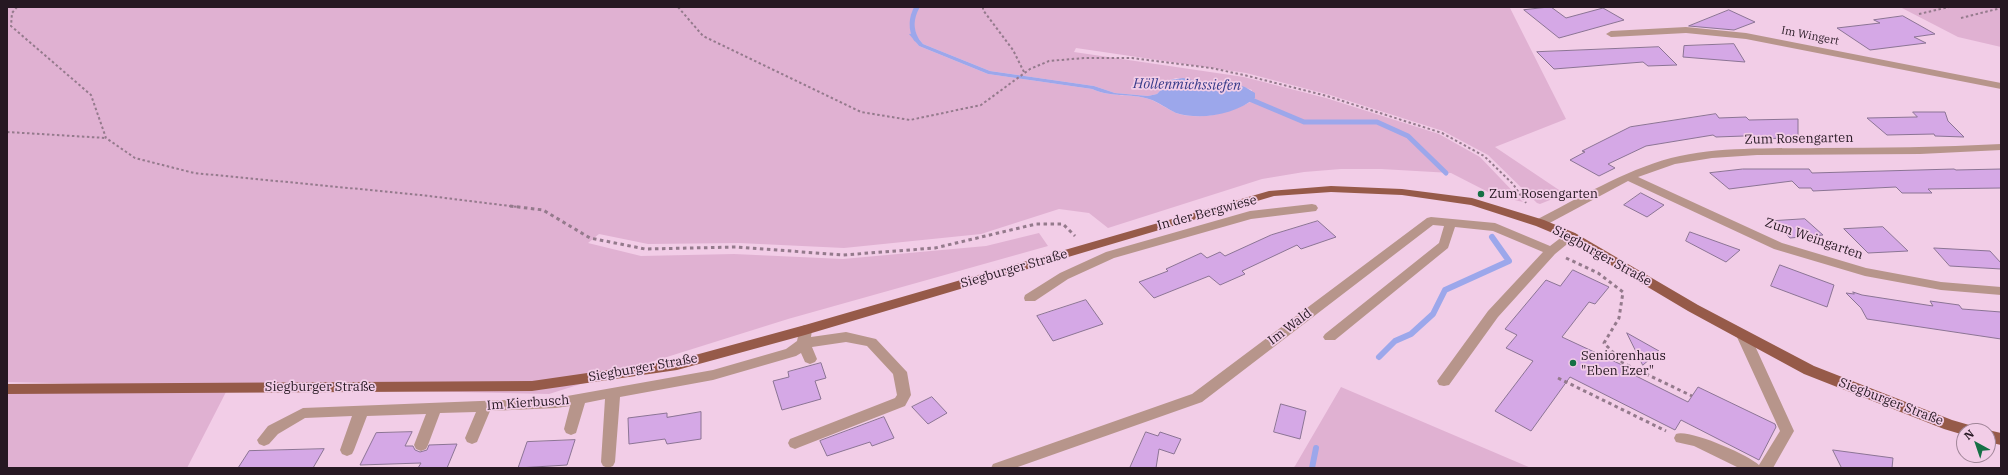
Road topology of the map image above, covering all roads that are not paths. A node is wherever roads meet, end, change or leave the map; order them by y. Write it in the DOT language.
graph roads {
  1 [pos="1611,34"];
  2 [pos="2001,86"];
  3 [pos="2001,147"];
  4 [pos="1628,177"];
  5 [pos="1312,208"];
  6 [pos="1451,222"];
  7 [pos="1540,223"];
  8 [pos="1571,236"];
  9 [pos="1087,247"];
  10 [pos="1551,251"];
  11 [pos="1110,255"];
  12 [pos="2001,291"];
  13 [pos="1030,298"];
  14 [pos="1743,335"];
  15 [pos="805,337"];
  16 [pos="1330,337"];
  17 [pos="810,359"];
  18 [pos="1444,381"];
  19 [pos="7,389"];
  20 [pos="613,393"];
  21 [pos="579,399"];
  22 [pos="485,406"];
  23 [pos="435,408"];
  24 [pos="362,410"];
  25 [pos="1956,427"];
  26 [pos="570,429"];
  27 [pos="472,438"];
  28 [pos="1681,438"];
  29 [pos="264,440"];
  30 [pos="795,443"];
  31 [pos="421,445"];
  32 [pos="346,450"];
  33 [pos="608,462"];
  34 [pos="998,468"];
  35 [pos="1753,468"];
  36 [pos="1765,468"];
  1 -- 2 [label="street, Im Wingert"];
  3 -- 4 [label="street, Zum Rosengarten"];
  4 -- 7 [label="street, Zum Rosengarten"];
  4 -- 12 [label="street, Zum Weingarten"];
  5 -- 11 [label="street, In der Bergwiese"];
  6 -- 10 [label="street, Im Wald"];
  6 -- 16 [label="street"];
  6 -- 34 [label="street, Im Wald"];
  7 -- 8 [label="main road, Siegburger Straße"];
  7 -- 9 [label="main road, Siegburger Straße"];
  8 -- 10 [label="street"];
  8 -- 14 [label="main road, Siegburger Straße"];
  9 -- 11 [label="street"];
  9 -- 15 [label="main road, Siegburger Straße"];
  10 -- 18 [label="street"];
  11 -- 13 [label="street, In der Bergwiese"];
  14 -- 25 [label="main road, Siegburger Straße"];
  14 -- 36 [label="street"];
  15 -- 17 [label="street"];
  15 -- 19 [label="main road, Siegburger Straße"];
  15 -- 20 [label="street, Im Kierbusch"];
  15 -- 30 [label="street"];
  20 -- 21 [label="street, Im Kierbusch"];
  20 -- 33 [label="street"];
  21 -- 22 [label="street, Im Kierbusch"];
  21 -- 26 [label="street"];
  22 -- 23 [label="street, Im Kierbusch"];
  22 -- 27 [label="street"];
  23 -- 24 [label="street, Im Kierbusch"];
  23 -- 31 [label="street"];
  24 -- 29 [label="street, Im Kierbusch"];
  24 -- 32 [label="street"];
  28 -- 35 [label="street"];
}
